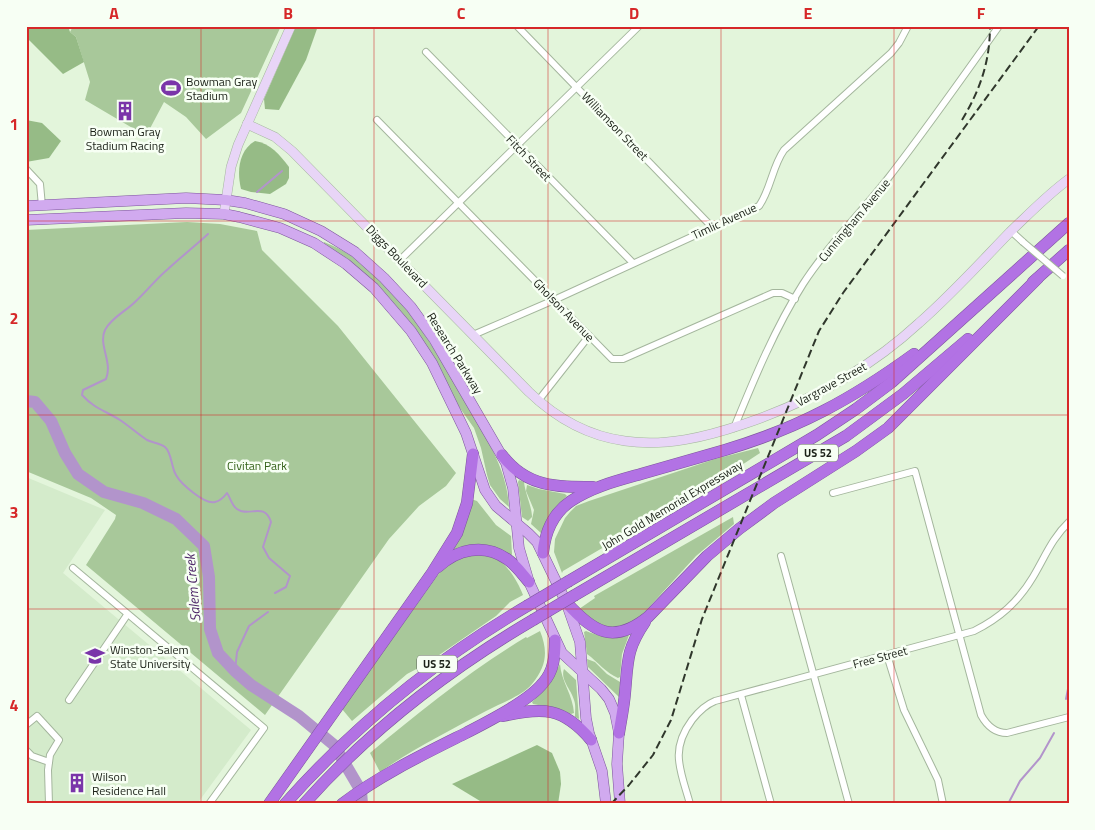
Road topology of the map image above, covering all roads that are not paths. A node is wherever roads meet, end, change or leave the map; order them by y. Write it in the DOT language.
graph roads {
  1 [pos="291,26"];
  2 [pos="517,26"];
  3 [pos="639,26"];
  4 [pos="908,26"];
  5 [pos="999,26"];
  6 [pos="426,52"];
  7 [pos="577,87"];
  8 [pos="377,120"];
  9 [pos="247,124"];
  10 [pos="517,145"];
  11 [pos="26,169"];
  12 [pos="1069,179"];
  13 [pos="226,200"];
  14 [pos="459,203"];
  15 [pos="26,206"];
  16 [pos="42,206"];
  17 [pos="224,214"];
  18 [pos="26,220"];
  19 [pos="1069,223"];
  20 [pos="712,227"];
  21 [pos="1011,232"];
  22 [pos="1069,250"];
  23 [pos="400,260"];
  24 [pos="633,263"];
  25 [pos="1038,278"];
  26 [pos="1069,281"];
  27 [pos="795,299"];
  28 [pos="554,300"];
  29 [pos="964,317"];
  30 [pos="473,335"];
  31 [pos="589,336"];
  32 [pos="538,400"];
  33 [pos="734,428"];
  34 [pos="473,454"];
  35 [pos="502,455"];
  36 [pos="595,487"];
  37 [pos="833,493"];
  38 [pos="1069,522"];
  39 [pos="516,523"];
  40 [pos="543,553"];
  41 [pos="781,556"];
  42 [pos="73,568"];
  43 [pos="432,573"];
  44 [pos="529,582"];
  45 [pos="566,602"];
  46 [pos="127,615"];
  47 [pos="648,617"];
  48 [pos="960,636"];
  49 [pos="555,640"];
  50 [pos="887,655"];
  51 [pos="582,671"];
  52 [pos="814,674"];
  53 [pos="741,695"];
  54 [pos="68,700"];
  55 [pos="1069,717"];
  56 [pos="494,718"];
  57 [pos="26,725"];
  58 [pos="619,733"];
  59 [pos="591,740"];
  60 [pos="26,750"];
  61 [pos="49,762"];
  62 [pos="49,804"];
  63 [pos="209,804"];
  64 [pos="269,804"];
  65 [pos="285,804"];
  66 [pos="304,804"];
  67 [pos="342,804"];
  68 [pos="606,804"];
  69 [pos="620,804"];
  70 [pos="690,804"];
  71 [pos="771,804"];
  72 [pos="849,804"];
  73 [pos="942,804"];
  1 -- 9 [label="street"];
  2 -- 7 [label="street, Williamson Street"];
  3 -- 7 [label="street"];
  4 -- 20 [label="street, Timlic Avenue"];
  5 -- 27 [label="street, Cunningham Avenue"];
  6 -- 10 [label="street, Fitch Street"];
  7 -- 10 [label="street"];
  7 -- 20 [label="street, Williamson Street"];
  8 -- 14 [label="street, Gholson Avenue"];
  9 -- 13 [label="street"];
  9 -- 23 [label="street, Diggs Boulevard"];
  10 -- 14 [label="street"];
  10 -- 24 [label="street, Fitch Street"];
  11 -- 16 [label="street"];
  12 -- 21 [label="street, Vargrave Street"];
  13 -- 16 [label="main road, Research Parkway"];
  13 -- 17 [label="street"];
  13 -- 35 [label="main road, Research Parkway"];
  14 -- 23 [label="street"];
  14 -- 28 [label="street, Gholson Avenue"];
  15 -- 16 [label="main road, Research Parkway"];
  17 -- 18 [label="main road, Research Parkway"];
  17 -- 34 [label="main road, Research Parkway"];
  19 -- 29 [label="highway, John Gold Memorial Expressway / US 52"];
  20 -- 24 [label="street, Timlic Avenue"];
  21 -- 26 [label="street, bridge"];
  21 -- 33 [label="street, Vargrave Street"];
  22 -- 25 [label="highway, US 52"];
  23 -- 30 [label="street, Diggs Boulevard"];
  24 -- 28 [label="street, Timlic Avenue"];
  25 -- 47 [label="highway"];
  25 -- 66 [label="highway, US 52, bridge"];
  27 -- 31 [label="street, Gholson Avenue"];
  27 -- 33 [label="street, Cunningham Avenue"];
  28 -- 30 [label="street, Timlic Avenue"];
  28 -- 31 [label="street, Gholson Avenue"];
  29 -- 36 [label="highway"];
  29 -- 65 [label="highway, John Gold Memorial Expressway / US 52, bridge"];
  30 -- 32 [label="street, Diggs Boulevard"];
  31 -- 32 [label="street"];
  32 -- 33 [label="street, Vargrave Street"];
  34 -- 39 [label="main road, Research Parkway"];
  34 -- 43 [label="highway"];
  35 -- 36 [label="highway"];
  35 -- 39 [label="main road, Research Parkway"];
  36 -- 40 [label="highway"];
  37 -- 48 [label="street"];
  38 -- 48 [label="street, Free Street"];
  39 -- 40 [label="main road, Research Parkway"];
  39 -- 44 [label="main road, Research Parkway"];
  40 -- 45 [label="main road, Research Parkway"];
  41 -- 52 [label="street"];
  42 -- 46 [label="street"];
  43 -- 44 [label="highway"];
  43 -- 64 [label="highway"];
  44 -- 49 [label="main road, Research Parkway"];
  45 -- 47 [label="highway"];
  45 -- 51 [label="main road, Research Parkway"];
  46 -- 54 [label="street"];
  46 -- 63 [label="street"];
  47 -- 58 [label="highway"];
  48 -- 50 [label="street, Free Street"];
  48 -- 55 [label="street"];
  49 -- 51 [label="main road, Research Parkway"];
  49 -- 56 [label="highway"];
  50 -- 52 [label="street, Free Street"];
  50 -- 73 [label="street"];
  51 -- 58 [label="main road, Research Parkway"];
  51 -- 59 [label="main road, Research Parkway"];
  52 -- 53 [label="street, Free Street"];
  52 -- 72 [label="street"];
  53 -- 70 [label="street, Free Street"];
  53 -- 71 [label="street"];
  56 -- 59 [label="highway"];
  56 -- 67 [label="highway"];
  57 -- 61 [label="street"];
  58 -- 69 [label="main road, Research Parkway"];
  59 -- 68 [label="main road, Research Parkway"];
  60 -- 61 [label="street"];
  61 -- 62 [label="street"];
}
